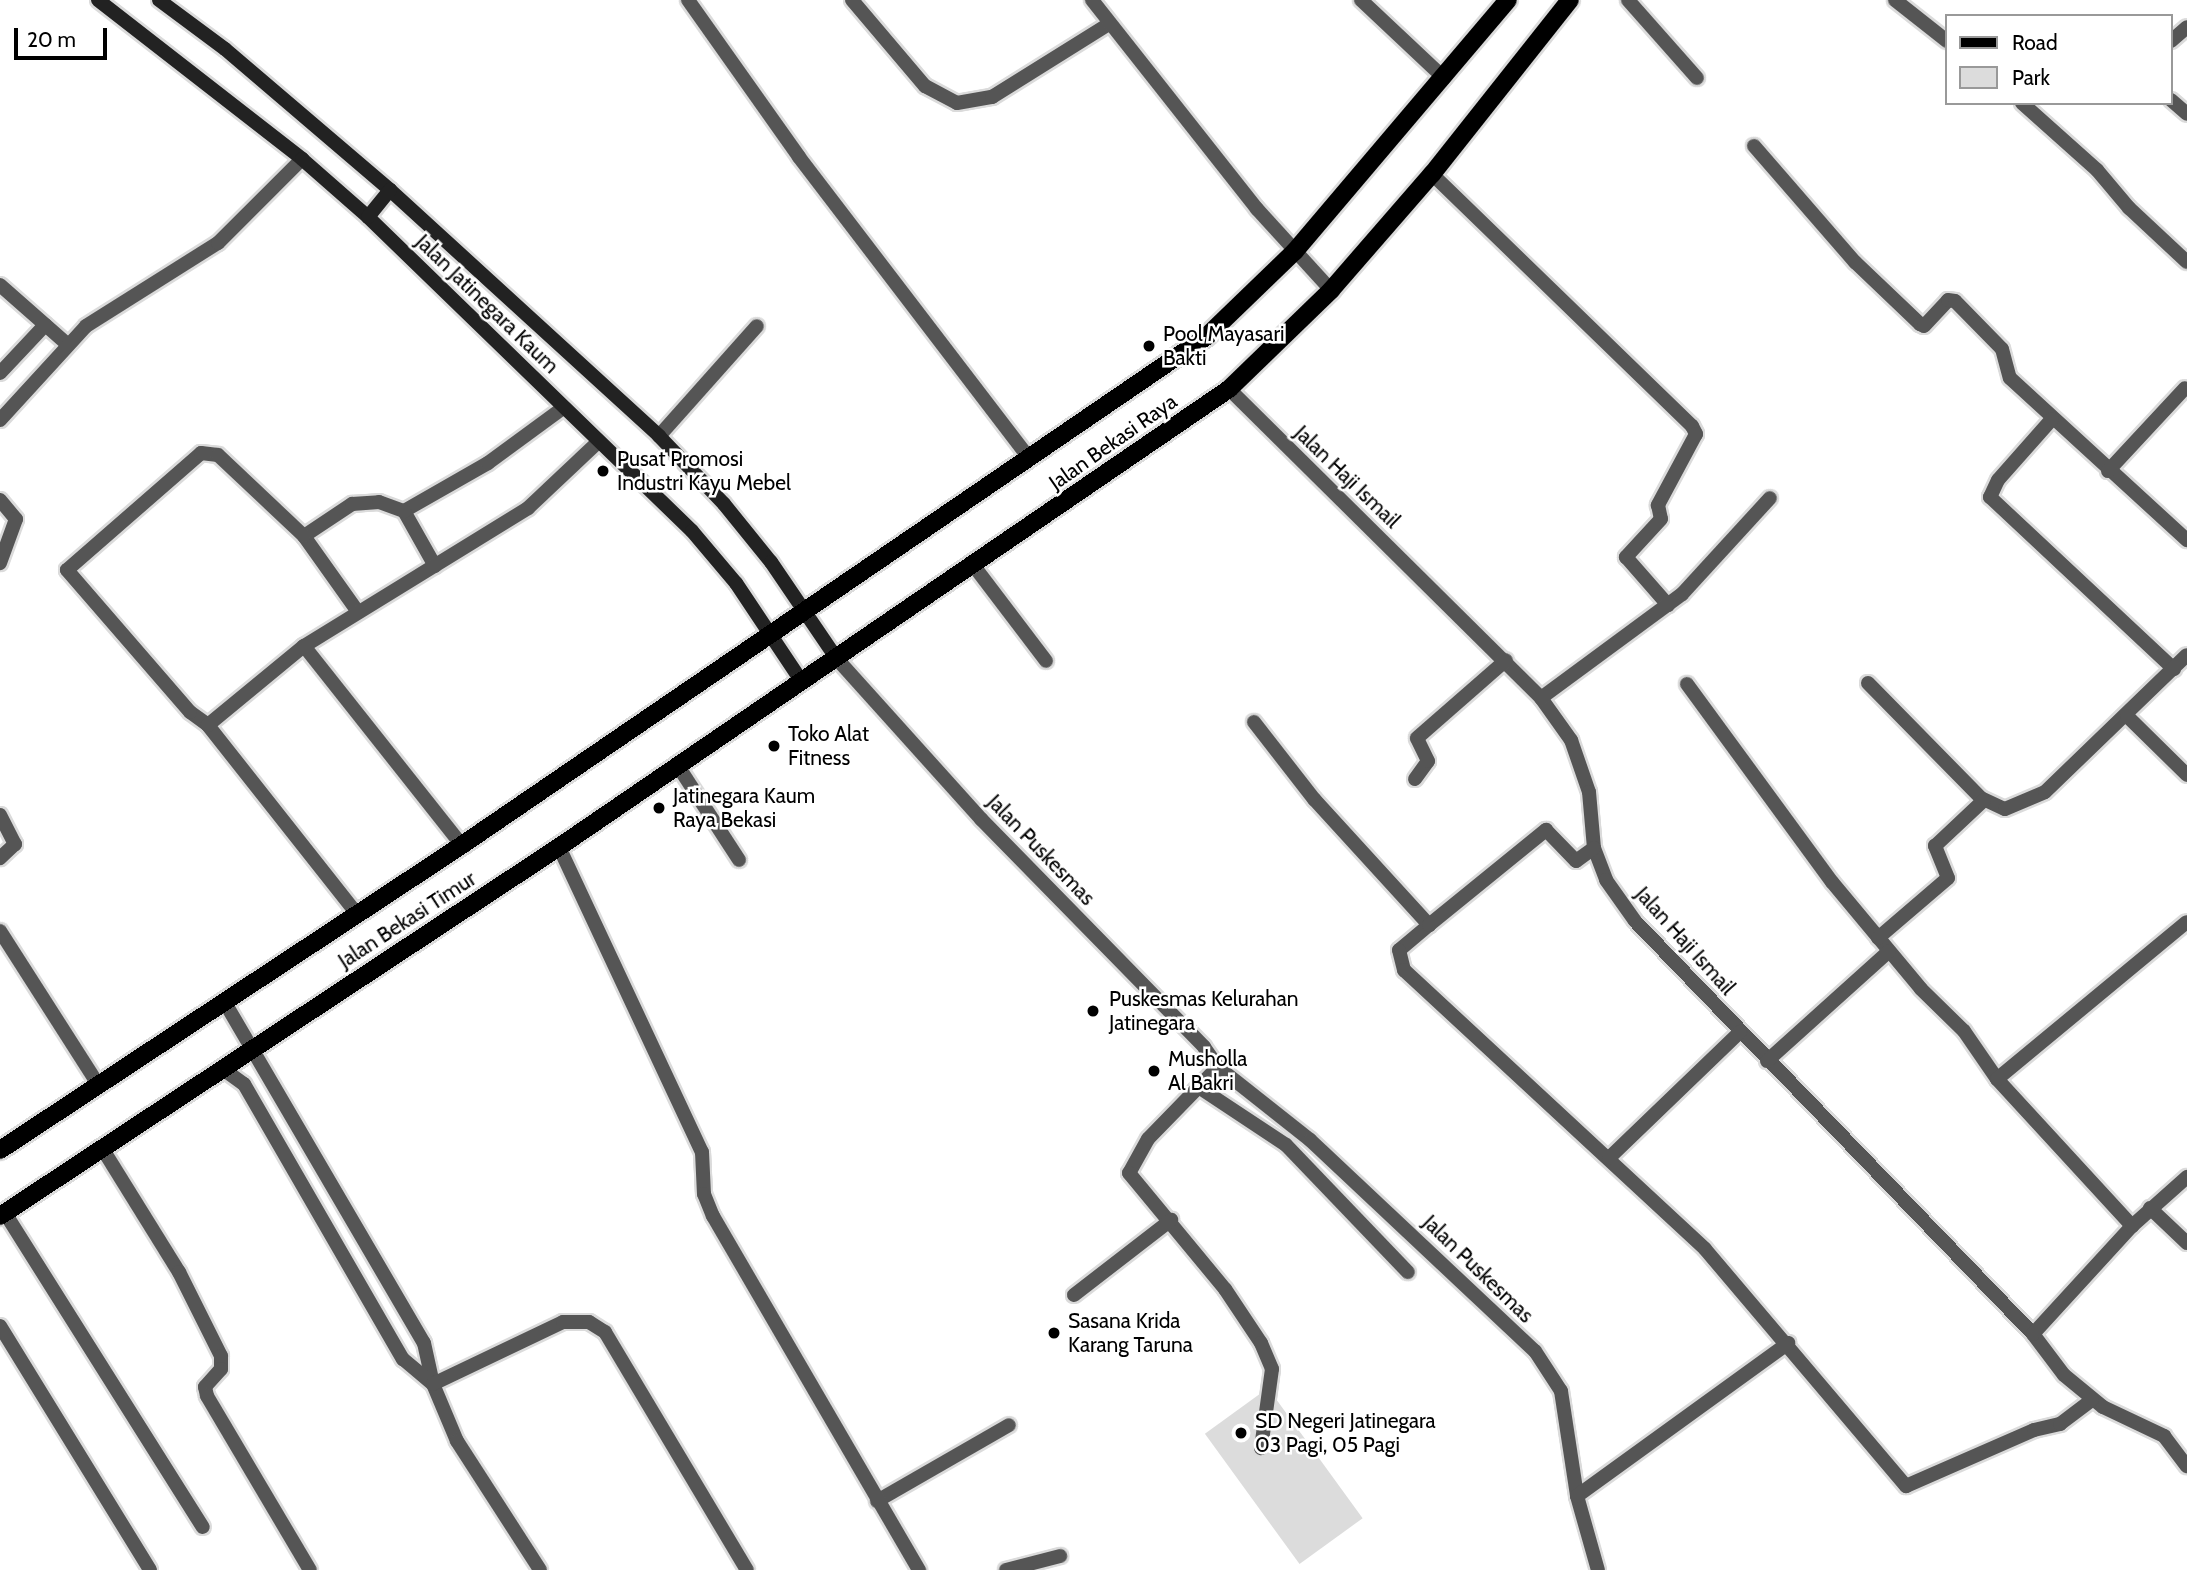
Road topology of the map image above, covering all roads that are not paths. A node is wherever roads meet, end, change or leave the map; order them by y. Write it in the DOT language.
graph roads {
  1 [pos="99,0"];
  2 [pos="159,0"];
  3 [pos="688,0"];
  4 [pos="852,0"];
  5 [pos="1092,0"];
  6 [pos="1361,0"];
  7 [pos="1508,0"];
  8 [pos="1570,0"];
  9 [pos="1628,0"];
  10 [pos="1895,0"];
  11 [pos="1109,24"];
  12 [pos="2187,26"];
  13 [pos="2173,39"];
  14 [pos="1946,40"];
  15 [pos="1444,78"];
  16 [pos="1697,78"];
  17 [pos="2173,102"];
  18 [pos="2024,105"];
  19 [pos="2187,114"];
  20 [pos="1754,146"];
  21 [pos="302,159"];
  22 [pos="1432,174"];
  23 [pos="390,190"];
  24 [pos="368,217"];
  25 [pos="1295,251"];
  26 [pos="2187,262"];
  27 [pos="0,285"];
  28 [pos="1331,290"];
  29 [pos="46,325"];
  30 [pos="757,326"];
  31 [pos="67,344"];
  32 [pos="0,373"];
  33 [pos="2185,388"];
  34 [pos="1229,389"];
  35 [pos="564,408"];
  36 [pos="2052,419"];
  37 [pos="0,420"];
  38 [pos="659,436"];
  39 [pos="598,442"];
  40 [pos="1029,458"];
  41 [pos="2108,471"];
  42 [pos="1770,498"];
  43 [pos="0,500"];
  44 [pos="404,510"];
  45 [pos="304,536"];
  46 [pos="2187,540"];
  47 [pos="0,563"];
  48 [pos="435,566"];
  49 [pos="974,566"];
  50 [pos="1668,605"];
  51 [pos="806,611"];
  52 [pos="358,612"];
  53 [pos="772,635"];
  54 [pos="304,646"];
  55 [pos="2187,655"];
  56 [pos="837,659"];
  57 [pos="1506,660"];
  58 [pos="1046,661"];
  59 [pos="2174,668"];
  60 [pos="803,682"];
  61 [pos="1868,683"];
  62 [pos="1687,684"];
  63 [pos="1541,698"];
  64 [pos="2127,716"];
  65 [pos="1255,722"];
  66 [pos="208,725"];
  67 [pos="678,766"];
  68 [pos="2187,775"];
  69 [pos="1415,779"];
  70 [pos="1984,800"];
  71 [pos="0,816"];
  72 [pos="463,845"];
  73 [pos="559,847"];
  74 [pos="1594,848"];
  75 [pos="0,858"];
  76 [pos="739,860"];
  77 [pos="357,914"];
  78 [pos="2187,922"];
  79 [pos="1429,925"];
  80 [pos="0,931"];
  81 [pos="1878,937"];
  82 [pos="1889,951"];
  83 [pos="224,1001"];
  84 [pos="1740,1032"];
  85 [pos="252,1049"];
  86 [pos="1767,1061"];
  87 [pos="1218,1067"];
  88 [pos="223,1069"];
  89 [pos="1997,1079"];
  90 [pos="98,1084"];
  91 [pos="1200,1088"];
  92 [pos="102,1148"];
  93 [pos="0,1150"];
  94 [pos="1609,1158"];
  95 [pos="2187,1177"];
  96 [pos="2150,1208"];
  97 [pos="2,1215"];
  98 [pos="1171,1220"];
  99 [pos="2132,1226"];
  100 [pos="2187,1243"];
  101 [pos="1408,1272"];
  102 [pos="1074,1295"];
  103 [pos="0,1326"];
  104 [pos="2033,1334"];
  105 [pos="1788,1343"];
  106 [pos="433,1384"];
  107 [pos="2092,1400"];
  108 [pos="1009,1424"];
  109 [pos="1261,1448"];
  110 [pos="2187,1466"];
  111 [pos="1577,1496"];
  112 [pos="877,1501"];
  113 [pos="203,1527"];
  114 [pos="1060,1556"];
  115 [pos="150,1570"];
  116 [pos="310,1570"];
  117 [pos="540,1570"];
  118 [pos="747,1570"];
  119 [pos="919,1570"];
  120 [pos="1006,1570"];
  121 [pos="1598,1570"];
  1 -- 21 [label="street, Jalan Jatinegara Kaum"];
  2 -- 23 [label="street, Jalan Jatinegara Kaum"];
  3 -- 40 [label="street"];
  4 -- 11 [label="street"];
  5 -- 11 [label="street"];
  6 -- 15 [label="street"];
  7 -- 15 [label="main road, Jalan Bekasi Raya"];
  8 -- 22 [label="main road, Jalan Bekasi Raya"];
  9 -- 16 [label="street"];
  10 -- 14 [label="street"];
  11 -- 25 [label="street"];
  12 -- 13 [label="street"];
  15 -- 25 [label="main road, Jalan Bekasi Raya"];
  17 -- 19 [label="street"];
  18 -- 26 [label="street"];
  20 -- 36 [label="street"];
  21 -- 24 [label="street, Jalan Jatinegara Kaum"];
  21 -- 31 [label="street"];
  22 -- 28 [label="main road, Jalan Bekasi Raya"];
  22 -- 50 [label="street"];
  23 -- 24 [label="street"];
  23 -- 38 [label="street, Jalan Jatinegara Kaum"];
  24 -- 35 [label="street, Jalan Jatinegara Kaum"];
  25 -- 28 [label="street"];
  25 -- 40 [label="main road, Jalan Bekasi Raya"];
  27 -- 29 [label="street"];
  28 -- 34 [label="main road, Jalan Bekasi Raya"];
  29 -- 31 [label="street"];
  29 -- 32 [label="street"];
  30 -- 38 [label="street"];
  31 -- 37 [label="street"];
  33 -- 41 [label="street"];
  34 -- 49 [label="main road, Jalan Bekasi Raya"];
  34 -- 57 [label="street, Jalan Haji Ismail"];
  35 -- 39 [label="street, Jalan Jatinegara Kaum"];
  35 -- 44 [label="street"];
  36 -- 41 [label="street"];
  36 -- 59 [label="street"];
  38 -- 51 [label="street, Jalan Jatinegara Kaum"];
  39 -- 48 [label="street"];
  39 -- 53 [label="street, Jalan Jatinegara Kaum"];
  40 -- 51 [label="main road, Jalan Bekasi Raya"];
  41 -- 46 [label="street"];
  42 -- 50 [label="street"];
  43 -- 47 [label="street"];
  44 -- 45 [label="street"];
  44 -- 48 [label="street"];
  45 -- 52 [label="street"];
  45 -- 66 [label="street"];
  48 -- 52 [label="street"];
  49 -- 56 [label="main road, Jalan Bekasi Raya"];
  49 -- 58 [label="street"];
  50 -- 63 [label="street"];
  51 -- 53 [label="main road, Jalan Bekasi Raya"];
  51 -- 56 [label="street, Jalan Jatinegara Kaum"];
  52 -- 54 [label="street"];
  53 -- 60 [label="street, Jalan Jatinegara Kaum"];
  53 -- 72 [label="main road, Jalan Bekasi Timur"];
  54 -- 66 [label="street"];
  54 -- 72 [label="street"];
  55 -- 59 [label="street"];
  56 -- 60 [label="main road, Jalan Bekasi Timur"];
  56 -- 87 [label="street, Jalan Puskesmas"];
  57 -- 63 [label="street, Jalan Haji Ismail"];
  57 -- 69 [label="street"];
  59 -- 64 [label="street"];
  60 -- 67 [label="main road, Jalan Bekasi Timur"];
  61 -- 70 [label="street"];
  62 -- 81 [label="street"];
  63 -- 74 [label="street, Jalan Haji Ismail"];
  64 -- 68 [label="street"];
  64 -- 70 [label="street"];
  65 -- 79 [label="street"];
  66 -- 77 [label="street"];
  67 -- 73 [label="main road, Jalan Bekasi Timur"];
  67 -- 76 [label="street"];
  70 -- 81 [label="street"];
  71 -- 75 [label="street"];
  72 -- 77 [label="main road, Jalan Bekasi Timur"];
  73 -- 85 [label="main road, Jalan Bekasi Timur"];
  73 -- 112 [label="street"];
  74 -- 79 [label="street"];
  74 -- 84 [label="street, Jalan Haji Ismail"];
  77 -- 83 [label="main road, Jalan Bekasi Timur"];
  78 -- 89 [label="street"];
  79 -- 94 [label="street"];
  80 -- 90 [label="street"];
  81 -- 82 [label="street"];
  82 -- 86 [label="street"];
  82 -- 89 [label="street"];
  83 -- 85 [label="street"];
  83 -- 90 [label="main road, Jalan Bekasi Timur"];
  84 -- 86 [label="street, Jalan Haji Ismail"];
  84 -- 94 [label="street"];
  85 -- 88 [label="main road, Jalan Bekasi Timur"];
  85 -- 106 [label="street"];
  86 -- 104 [label="street, Jalan Haji Ismail"];
  87 -- 91 [label="street"];
  87 -- 111 [label="street, Jalan Puskesmas"];
  88 -- 92 [label="main road, Jalan Bekasi Timur"];
  88 -- 106 [label="street"];
  89 -- 99 [label="street"];
  90 -- 93 [label="main road, Jalan Bekasi Timur"];
  91 -- 98 [label="street"];
  91 -- 101 [label="street"];
  92 -- 97 [label="main road, Jalan Bekasi Timur"];
  92 -- 116 [label="street"];
  94 -- 105 [label="street"];
  95 -- 96 [label="street"];
  96 -- 99 [label="street"];
  96 -- 100 [label="street"];
  97 -- 113 [label="street"];
  98 -- 102 [label="street"];
  98 -- 109 [label="street"];
  99 -- 104 [label="street"];
  103 -- 115 [label="street"];
  104 -- 107 [label="street, Jalan Haji Ismail"];
  105 -- 107 [label="street"];
  105 -- 111 [label="street"];
  106 -- 117 [label="street"];
  106 -- 118 [label="street"];
  107 -- 110 [label="street, Jalan Haji Ismail"];
  108 -- 112 [label="street"];
  111 -- 121 [label="street, Jalan Puskesmas"];
  112 -- 119 [label="street"];
  114 -- 120 [label="street"];
}
